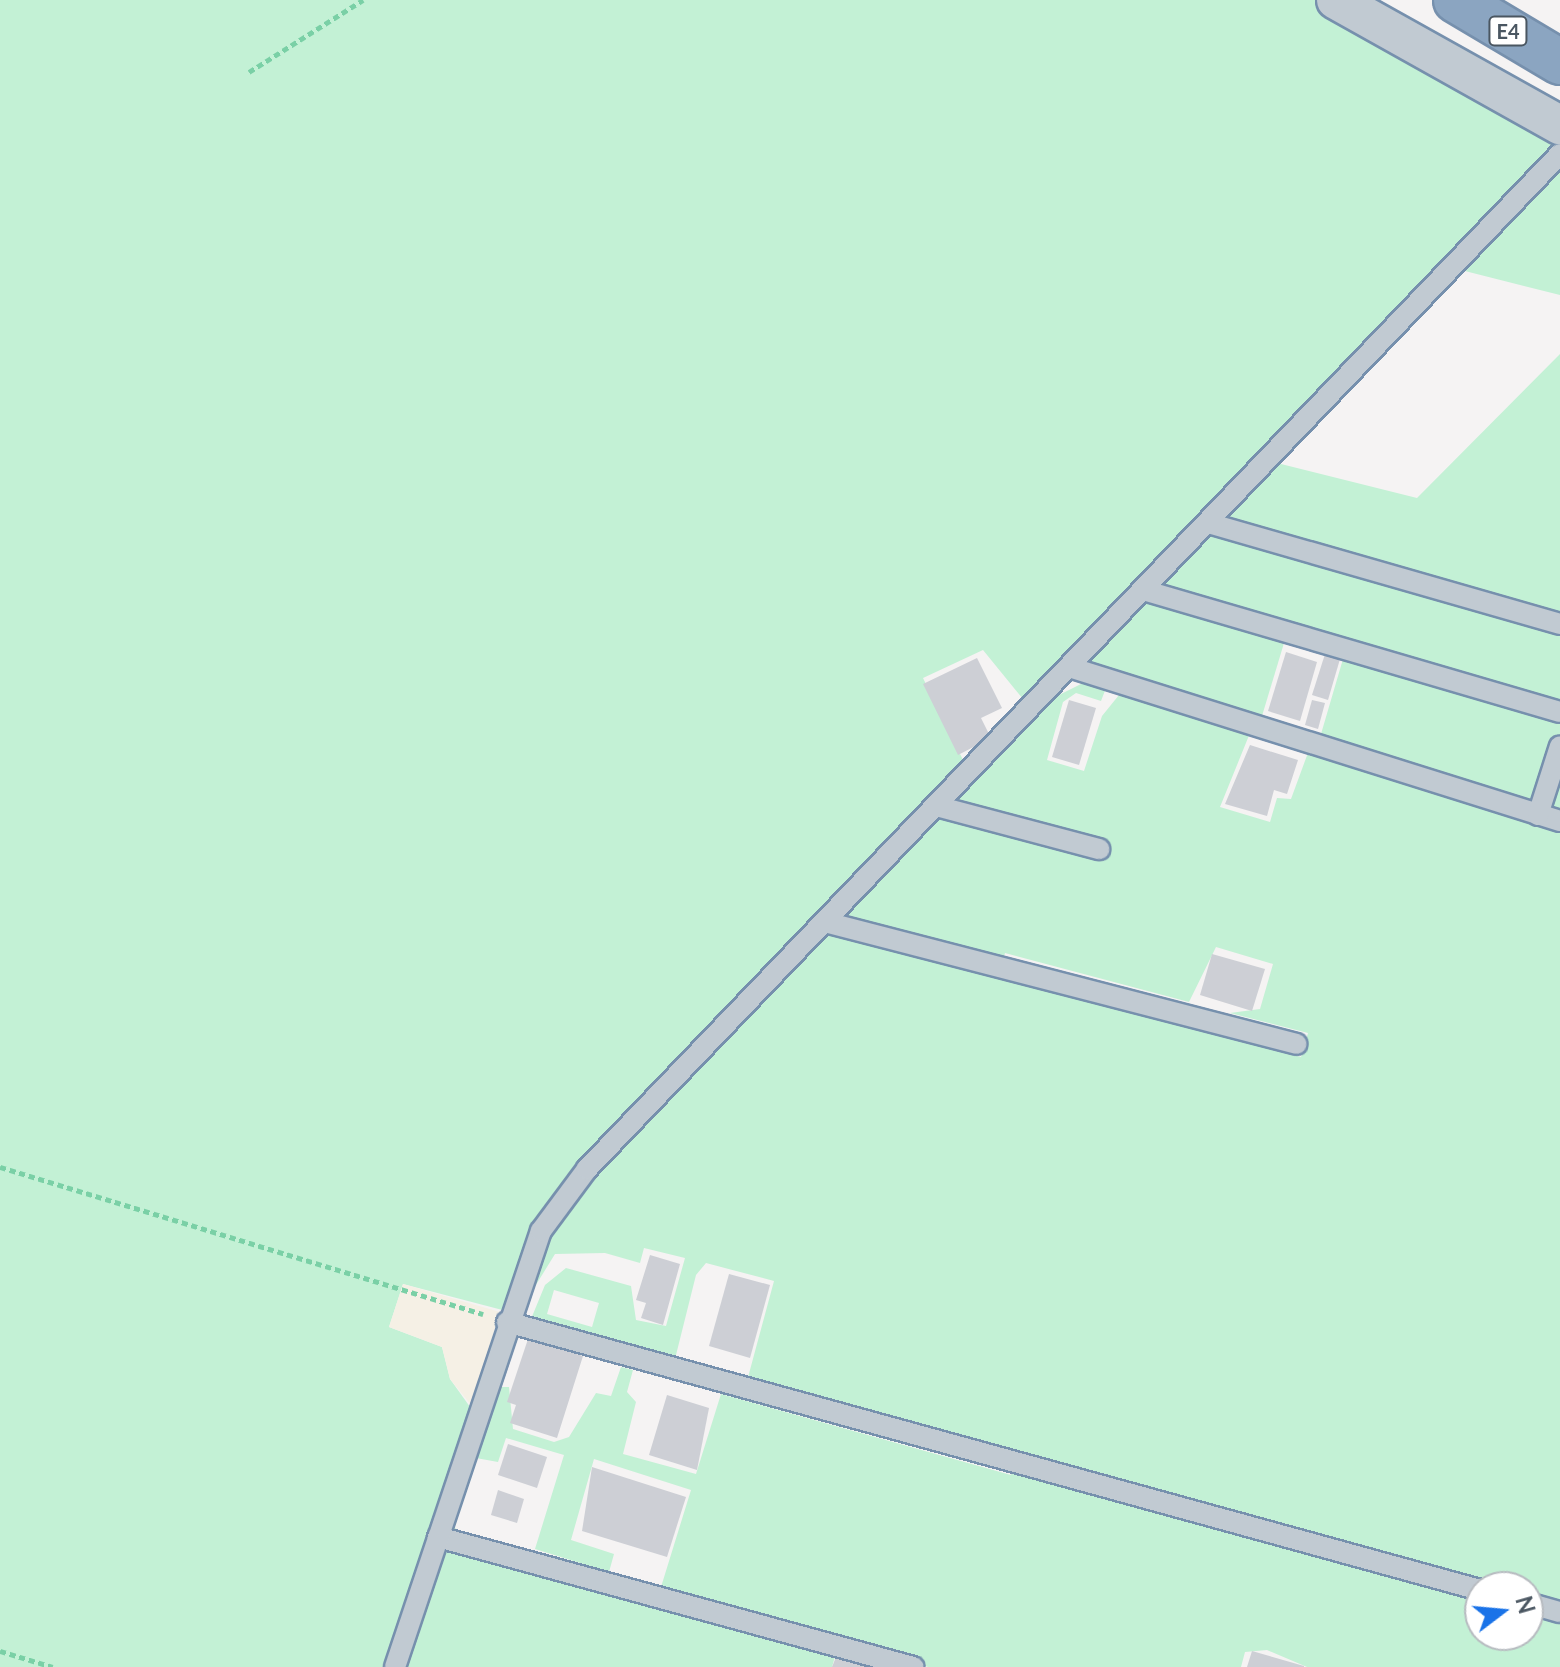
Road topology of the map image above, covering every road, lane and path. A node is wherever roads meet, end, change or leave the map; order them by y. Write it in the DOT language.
graph roads {
  1 [pos="363,0"];
  2 [pos="1336,0"];
  3 [pos="1456,0"];
  4 [pos="1560,62"];
  5 [pos="249,72"];
  6 [pos="1560,125"];
  7 [pos="1560,154"];
  8 [pos="1208,523"];
  9 [pos="1143,590"];
  10 [pos="1560,624"];
  11 [pos="1069,667"];
  12 [pos="1560,712"];
  13 [pos="1560,746"];
  14 [pos="936,806"];
  15 [pos="1538,815"];
  16 [pos="1560,821"];
  17 [pos="1099,849"];
  18 [pos="825,922"];
  19 [pos="1296,1044"];
  20 [pos="0,1167"];
  21 [pos="507,1322"];
  22 [pos="438,1537"];
  23 [pos="1464,1586"];
  24 [pos="0,1651"];
  25 [pos="53,1667"];
  26 [pos="395,1667"];
  27 [pos="914,1667"];
  1 -- 5 [label="path"];
  2 -- 6 [label="street"];
  3 -- 4 [label="highway, E4"];
  7 -- 8 [label="lane"];
  8 -- 9 [label="lane"];
  8 -- 10 [label="lane"];
  9 -- 11 [label="lane"];
  9 -- 12 [label="lane"];
  11 -- 14 [label="lane"];
  11 -- 15 [label="lane"];
  13 -- 15 [label="lane"];
  14 -- 17 [label="lane"];
  14 -- 18 [label="lane"];
  15 -- 16 [label="lane"];
  18 -- 19 [label="lane"];
  18 -- 21 [label="lane"];
  20 -- 21 [label="path"];
  21 -- 22 [label="lane"];
  21 -- 23 [label="lane"];
  22 -- 26 [label="lane"];
  22 -- 27 [label="lane"];
  24 -- 25 [label="path"];
}
